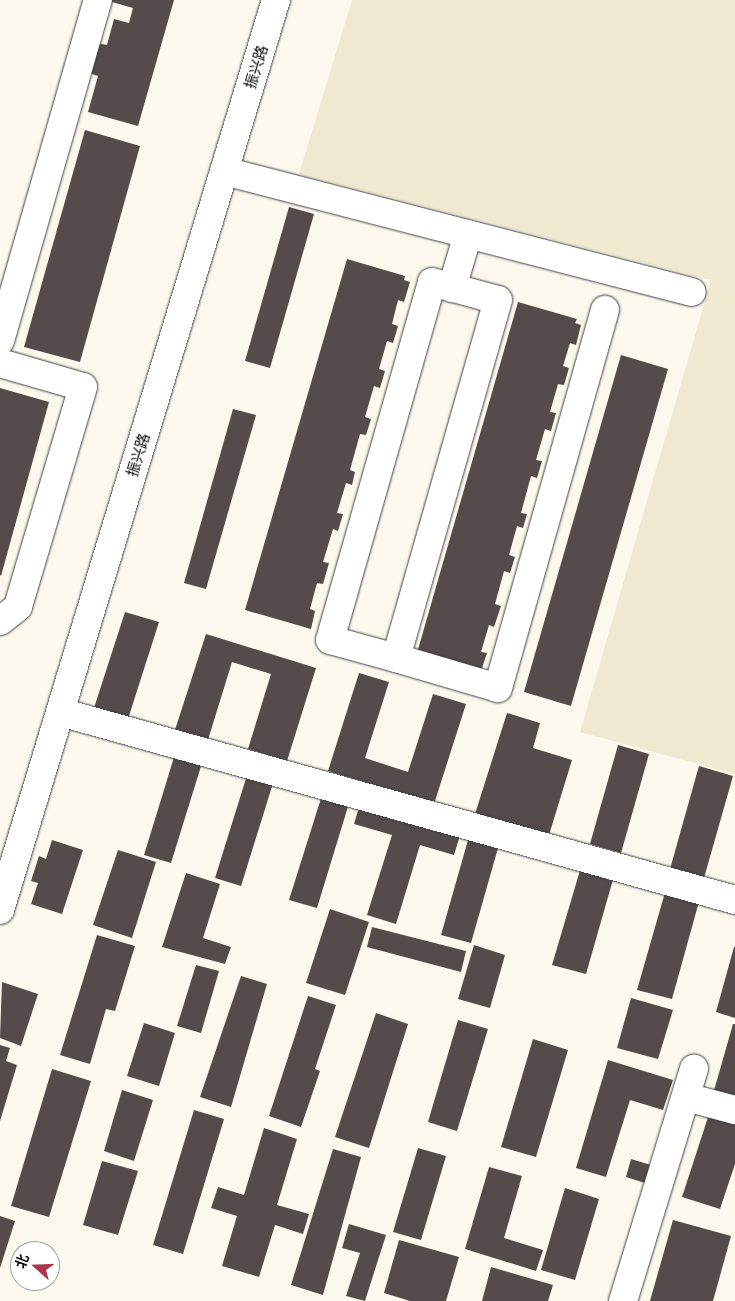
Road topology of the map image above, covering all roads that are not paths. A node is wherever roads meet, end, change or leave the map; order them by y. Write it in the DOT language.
graph roads {
  1 [pos="98,0"];
  2 [pos="276,0"];
  3 [pos="224,172"];
  4 [pos="468,234"];
  5 [pos="452,288"];
  6 [pos="692,292"];
  7 [pos="606,310"];
  8 [pos="0,341"];
  9 [pos="0,362"];
  10 [pos="0,622"];
  11 [pos="396,658"];
  12 [pos="60,712"];
  13 [pos="735,900"];
  14 [pos="0,910"];
  15 [pos="694,1069"];
  16 [pos="686,1096"];
  17 [pos="735,1110"];
  18 [pos="623,1301"];
  1 -- 8 [label="street"];
  2 -- 3 [label="street, 振兴路"];
  3 -- 4 [label="street"];
  3 -- 12 [label="street, 振兴路"];
  4 -- 5 [label="street"];
  4 -- 6 [label="street"];
  5 -- 11 [label="street"];
  5 -- 11 [label="street"];
  7 -- 11 [label="street"];
  9 -- 10 [label="street"];
  12 -- 13 [label="street"];
  12 -- 14 [label="street, 振兴路"];
  15 -- 16 [label="street"];
  16 -- 17 [label="street"];
  16 -- 18 [label="street"];
}
